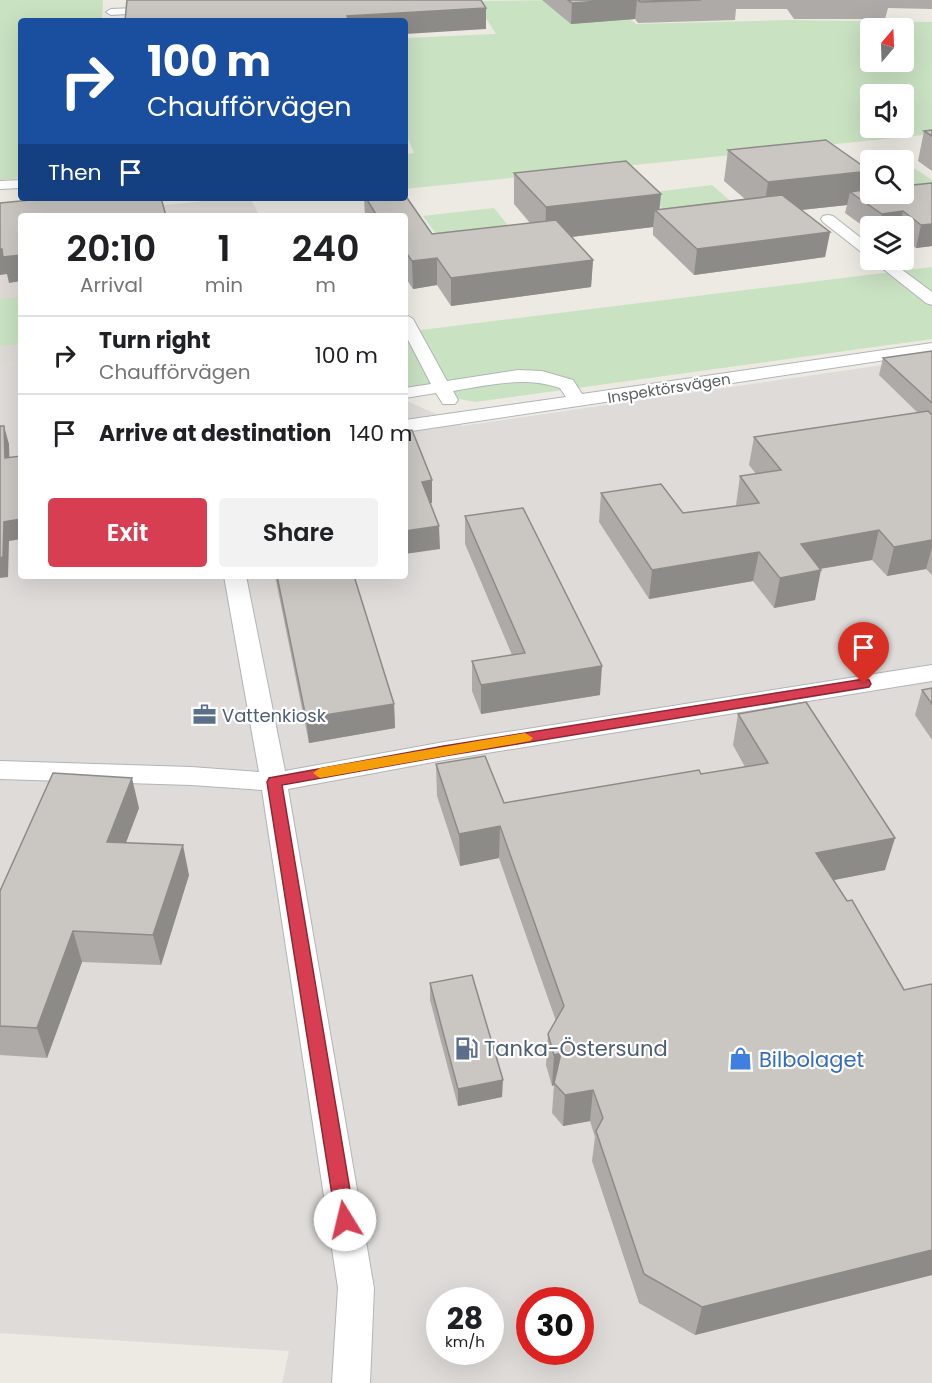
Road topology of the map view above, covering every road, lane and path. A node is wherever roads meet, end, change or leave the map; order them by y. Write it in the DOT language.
graph roads {
  1 [pos="112,0"];
  2 [pos="169,9"];
  3 [pos="111,17"];
  4 [pos="18,184"];
  5 [pos="0,185"];
  6 [pos="828,219"];
  7 [pos="860,244"];
  8 [pos="893,270"];
  9 [pos="932,300"];
  10 [pos="408,325"];
  11 [pos="932,348"];
  12 [pos="442,388"];
  13 [pos="408,393"];
  14 [pos="577,401"];
  15 [pos="459,418"];
  16 [pos="408,426"];
  17 [pos="236,579"];
  18 [pos="932,673"];
  19 [pos="0,771"];
  20 [pos="274,782"];
  21 [pos="351,1383"];
  1 -- 3 [label="street"];
  2 -- 3 [label="street"];
  4 -- 5 [label="street"];
  6 -- 7 [label="street"];
  8 -- 9 [label="street"];
  10 -- 12 [label="street"];
  11 -- 14 [label="street, Inspektörsvägen"];
  12 -- 13 [label="street"];
  12 -- 14 [label="street"];
  12 -- 15 [label="street"];
  14 -- 15 [label="street, Inspektörsvägen"];
  15 -- 16 [label="street, Inspektörsvägen"];
  17 -- 20 [label="street"];
  18 -- 20 [label="street"];
  19 -- 20 [label="street"];
  20 -- 21 [label="street"];
}
